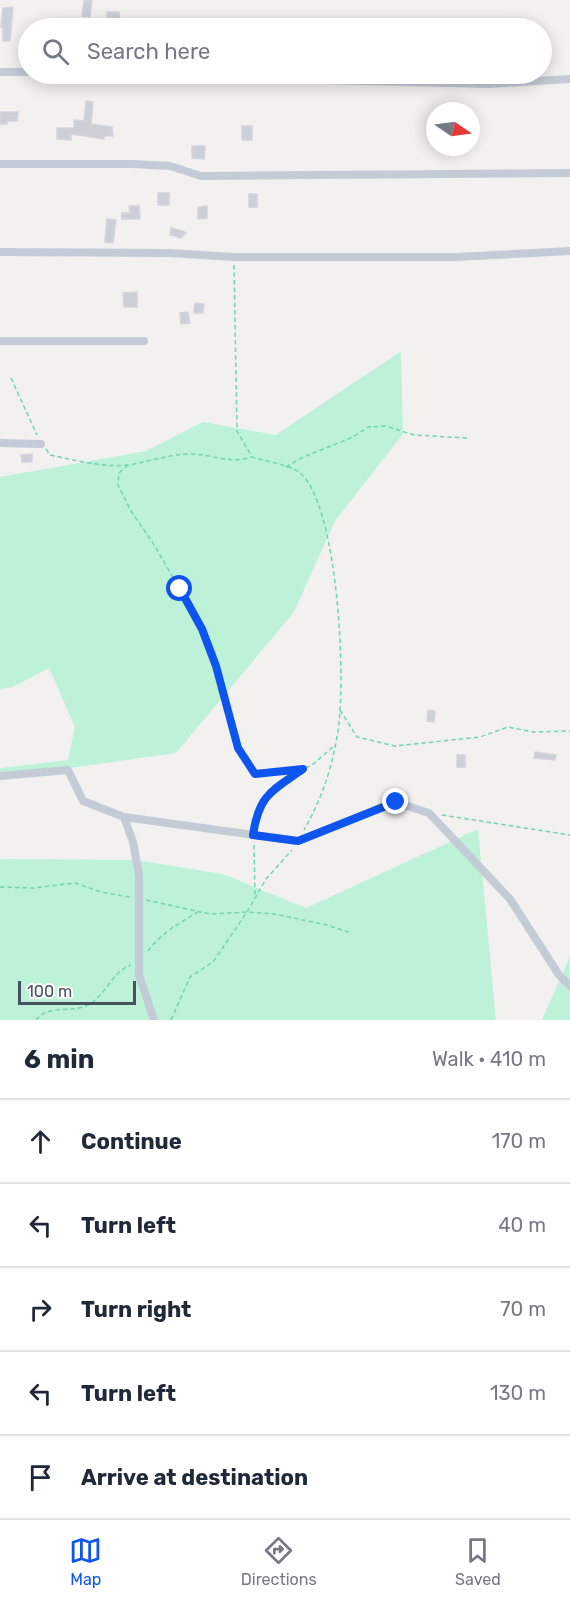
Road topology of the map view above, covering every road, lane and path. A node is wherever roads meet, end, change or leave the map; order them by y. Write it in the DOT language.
graph roads {
  1 [pos="0,72"];
  2 [pos="18,72"];
  3 [pos="570,79"];
  4 [pos="552,80"];
  5 [pos="0,164"];
  6 [pos="570,173"];
  7 [pos="0,252"];
  8 [pos="570,252"];
  9 [pos="234,256"];
  10 [pos="0,341"];
  11 [pos="144,341"];
  12 [pos="11,378"];
  13 [pos="466,438"];
  14 [pos="0,443"];
  15 [pos="41,444"];
  16 [pos="252,457"];
  17 [pos="128,465"];
  18 [pos="286,467"];
  19 [pos="340,709"];
  20 [pos="570,731"];
  21 [pos="335,745"];
  22 [pos="303,769"];
  23 [pos="0,776"];
  24 [pos="429,813"];
  25 [pos="124,817"];
  26 [pos="253,835"];
  27 [pos="570,835"];
  28 [pos="298,841"];
  29 [pos="0,887"];
  30 [pos="255,898"];
  31 [pos="140,899"];
  32 [pos="199,911"];
  33 [pos="247,912"];
  34 [pos="351,933"];
  35 [pos="139,962"];
  36 [pos="570,986"];
  37 [pos="36,1020"];
  38 [pos="154,1020"];
  39 [pos="171,1020"];
  1 -- 2 [label="street"];
  3 -- 4 [label="street"];
  5 -- 6 [label="street"];
  7 -- 9 [label="street"];
  8 -- 9 [label="street"];
  9 -- 16 [label="path"];
  10 -- 11 [label="street"];
  12 -- 15 [label="path"];
  13 -- 18 [label="path"];
  14 -- 15 [label="street"];
  15 -- 17 [label="path"];
  16 -- 17 [label="path"];
  16 -- 18 [label="path"];
  17 -- 22 [label="path"];
  18 -- 19 [label="path"];
  19 -- 20 [label="path"];
  19 -- 21 [label="path"];
  21 -- 22 [label="path"];
  21 -- 28 [label="path"];
  22 -- 26 [label="path"];
  23 -- 25 [label="street"];
  24 -- 27 [label="path"];
  24 -- 28 [label="street"];
  24 -- 36 [label="street"];
  25 -- 26 [label="street"];
  25 -- 31 [label="street"];
  26 -- 28 [label="street"];
  26 -- 30 [label="path"];
  28 -- 30 [label="path"];
  29 -- 31 [label="path"];
  30 -- 33 [label="path"];
  31 -- 32 [label="path"];
  31 -- 35 [label="street"];
  32 -- 33 [label="path"];
  32 -- 35 [label="path"];
  33 -- 34 [label="path"];
  33 -- 39 [label="path"];
  35 -- 37 [label="path"];
  35 -- 38 [label="street"];
}
